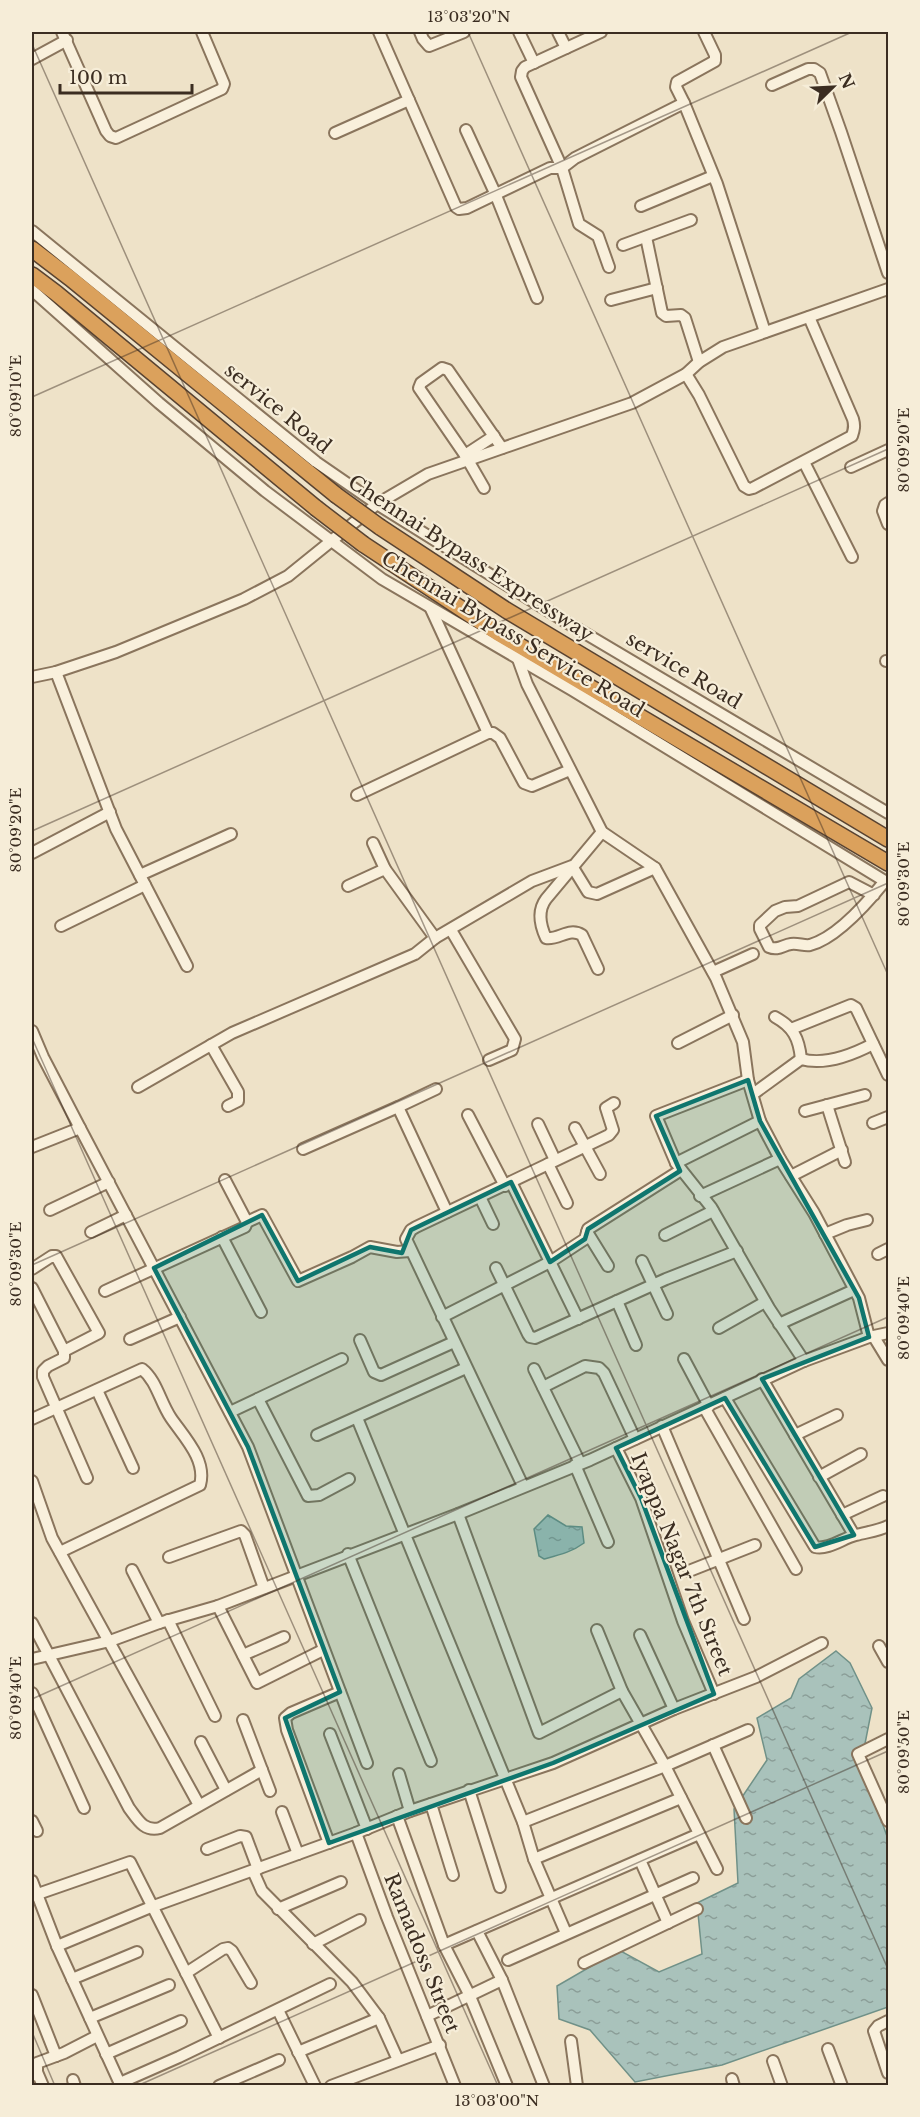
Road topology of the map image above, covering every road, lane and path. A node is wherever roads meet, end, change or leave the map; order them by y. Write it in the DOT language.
graph roads {
  1 [pos="202,32"];
  2 [pos="379,32"];
  3 [pos="420,32"];
  4 [pos="464,32"];
  5 [pos="519,32"];
  6 [pos="558,32"];
  7 [pos="601,32"];
  8 [pos="704,32"];
  9 [pos="64,36"];
  10 [pos="566,48"];
  11 [pos="32,59"];
  12 [pos="534,63"];
  13 [pos="772,85"];
  14 [pos="409,100"];
  15 [pos="684,103"];
  16 [pos="466,130"];
  17 [pos="335,133"];
  18 [pos="562,168"];
  19 [pos="713,176"];
  20 [pos="495,193"];
  21 [pos="641,206"];
  22 [pos="691,220"];
  23 [pos="32,231"];
  24 [pos="646,237"];
  25 [pos="623,245"];
  26 [pos="32,249"];
  27 [pos="609,267"];
  28 [pos="888,273"];
  29 [pos="32,275"];
  30 [pos="657,288"];
  31 [pos="888,289"];
  32 [pos="32,290"];
  33 [pos="537,298"];
  34 [pos="611,300"];
  35 [pos="809,317"];
  36 [pos="765,332"];
  37 [pos="699,362"];
  38 [pos="686,374"];
  39 [pos="494,436"];
  40 [pos="501,448"];
  41 [pos="888,450"];
  42 [pos="466,458"];
  43 [pos="804,462"];
  44 [pos="851,467"];
  45 [pos="484,489"];
  46 [pos="888,503"];
  47 [pos="377,504"];
  48 [pos="888,524"];
  49 [pos="333,541"];
  50 [pos="852,557"];
  51 [pos="431,608"];
  52 [pos="518,659"];
  53 [pos="56,672"];
  54 [pos="32,677"];
  55 [pos="488,733"];
  56 [pos="570,770"];
  57 [pos="357,795"];
  58 [pos="110,812"];
  59 [pos="888,813"];
  60 [pos="602,832"];
  61 [pos="231,834"];
  62 [pos="888,839"];
  63 [pos="373,843"];
  64 [pos="32,853"];
  65 [pos="888,863"];
  66 [pos="572,866"];
  67 [pos="655,868"];
  68 [pos="385,869"];
  69 [pos="143,880"];
  70 [pos="887,882"];
  71 [pos="348,886"];
  72 [pos="874,895"];
  73 [pos="61,926"];
  74 [pos="451,930"];
  75 [pos="435,938"];
  76 [pos="753,954"];
  77 [pos="187,966"];
  78 [pos="598,969"];
  79 [pos="713,972"];
  80 [pos="733,1015"];
  81 [pos="775,1017"];
  82 [pos="791,1029"];
  83 [pos="32,1031"];
  84 [pos="678,1043"];
  85 [pos="873,1044"];
  86 [pos="211,1045"];
  87 [pos="489,1059"];
  88 [pos="801,1059"];
  89 [pos="888,1075"];
  90 [pos="748,1080"];
  91 [pos="138,1087"];
  92 [pos="436,1089"];
  93 [pos="753,1094"];
  94 [pos="865,1095"];
  95 [pos="614,1103"];
  96 [pos="827,1105"];
  97 [pos="228,1106"];
  98 [pos="398,1107"];
  99 [pos="805,1110"];
  100 [pos="468,1115"];
  101 [pos="888,1117"];
  102 [pos="760,1121"];
  103 [pos="538,1124"];
  104 [pos="873,1124"];
  105 [pos="80,1128"];
  106 [pos="575,1128"];
  107 [pos="586,1147"];
  108 [pos="32,1148"];
  109 [pos="303,1149"];
  110 [pos="842,1150"];
  111 [pos="780,1159"];
  112 [pos="552,1162"];
  113 [pos="845,1162"];
  114 [pos="679,1166"];
  115 [pos="600,1174"];
  116 [pos="791,1176"];
  117 [pos="225,1180"];
  118 [pos="109,1182"];
  119 [pos="508,1184"];
  120 [pos="700,1196"];
  121 [pos="480,1197"];
  122 [pos="567,1203"];
  123 [pos="50,1210"];
  124 [pos="713,1211"];
  125 [pos="447,1212"];
  126 [pos="126,1215"];
  127 [pos="867,1220"];
  128 [pos="247,1222"];
  129 [pos="493,1224"];
  130 [pos="92,1232"];
  131 [pos="587,1232"];
  132 [pos="825,1234"];
  133 [pos="665,1235"];
  134 [pos="222,1237"];
  135 [pos="888,1249"];
  136 [pos="410,1251"];
  137 [pos="737,1251"];
  138 [pos="878,1254"];
  139 [pos="642,1261"];
  140 [pos="550,1262"];
  141 [pos="608,1266"];
  142 [pos="154,1268"];
  143 [pos="496,1268"];
  144 [pos="32,1269"];
  145 [pos="504,1285"];
  146 [pos="653,1286"];
  147 [pos="32,1288"];
  148 [pos="854,1290"];
  149 [pos="105,1291"];
  150 [pos="617,1301"];
  151 [pos="765,1302"];
  152 [pos="261,1312"];
  153 [pos="667,1314"];
  154 [pos="180,1317"];
  155 [pos="442,1317"];
  156 [pos="578,1319"];
  157 [pos="779,1324"];
  158 [pos="719,1328"];
  159 [pos="888,1333"];
  160 [pos="871,1337"];
  161 [pos="130,1339"];
  162 [pos="360,1340"];
  163 [pos="454,1342"];
  164 [pos="636,1345"];
  165 [pos="64,1351"];
  166 [pos="342,1359"];
  167 [pos="684,1359"];
  168 [pos="888,1360"];
  169 [pos="804,1361"];
  170 [pos="466,1368"];
  171 [pos="534,1368"];
  172 [pos="762,1379"];
  173 [pos="543,1387"];
  174 [pos="97,1390"];
  175 [pos="725,1398"];
  176 [pos="258,1399"];
  177 [pos="706,1407"];
  178 [pos="57,1408"];
  179 [pos="230,1412"];
  180 [pos="837,1414"];
  181 [pos="357,1418"];
  182 [pos="32,1419"];
  183 [pos="662,1426"];
  184 [pos="317,1435"];
  185 [pos="795,1435"];
  186 [pos="635,1439"];
  187 [pos="616,1448"];
  188 [pos="861,1454"];
  189 [pos="578,1464"];
  190 [pos="133,1468"];
  191 [pos="819,1477"];
  192 [pos="87,1478"];
  193 [pos="350,1479"];
  194 [pos="32,1481"];
  195 [pos="523,1486"];
  196 [pos="883,1496"];
  197 [pos="458,1514"];
  198 [pos="842,1515"];
  199 [pos="888,1526"];
  200 [pos="405,1533"];
  201 [pos="854,1535"];
  202 [pos="608,1542"];
  203 [pos="755,1545"];
  204 [pos="60,1552"];
  205 [pos="348,1554"];
  206 [pos="169,1557"];
  207 [pos="718,1560"];
  208 [pos="796,1569"];
  209 [pos="132,1570"];
  210 [pos="689,1571"];
  211 [pos="297,1576"];
  212 [pos="264,1588"];
  213 [pos="218,1606"];
  214 [pos="744,1619"];
  215 [pos="164,1622"];
  216 [pos="32,1623"];
  217 [pos="597,1630"];
  218 [pos="640,1635"];
  219 [pos="284,1637"];
  220 [pos="110,1641"];
  221 [pos="822,1643"];
  222 [pos="879,1646"];
  223 [pos="323,1650"];
  224 [pos="47,1655"];
  225 [pos="243,1655"];
  226 [pos="32,1659"];
  227 [pos="888,1662"];
  228 [pos="622,1691"];
  229 [pos="340,1692"];
  230 [pos="32,1693"];
  231 [pos="714,1694"];
  232 [pos="674,1709"];
  233 [pos="214,1716"];
  234 [pos="243,1720"];
  235 [pos="641,1725"];
  236 [pos="748,1730"];
  237 [pos="330,1734"];
  238 [pos="888,1740"];
  239 [pos="201,1742"];
  240 [pos="713,1745"];
  241 [pos="430,1761"];
  242 [pos="367,1763"];
  243 [pos="665,1766"];
  244 [pos="262,1770"];
  245 [pos="399,1774"];
  246 [pos="505,1777"];
  247 [pos="226,1790"];
  248 [pos="469,1790"];
  249 [pos="270,1791"];
  250 [pos="681,1798"];
  251 [pos="431,1804"];
  252 [pos="199,1805"];
  253 [pos="84,1808"];
  254 [pos="410,1810"];
  255 [pos="282,1812"];
  256 [pos="397,1816"];
  257 [pos="746,1818"];
  258 [pos="32,1821"];
  259 [pos="888,1821"];
  260 [pos="523,1822"];
  261 [pos="37,1831"];
  262 [pos="362,1831"];
  263 [pos="699,1834"];
  264 [pos="329,1843"];
  265 [pos="207,1849"];
  266 [pos="298,1854"];
  267 [pos="534,1859"];
  268 [pos="640,1860"];
  269 [pos="717,1869"];
  270 [pos="256,1870"];
  271 [pos="453,1875"];
  272 [pos="693,1878"];
  273 [pos="32,1881"];
  274 [pos="341,1882"];
  275 [pos="500,1887"];
  276 [pos="35,1895"];
  277 [pos="656,1895"];
  278 [pos="551,1899"];
  279 [pos="151,1906"];
  280 [pos="278,1909"];
  281 [pos="697,1909"];
  282 [pos="360,1920"];
  283 [pos="668,1923"];
  284 [pos="477,1930"];
  285 [pos="566,1933"];
  286 [pos="314,1944"];
  287 [pos="444,1945"];
  288 [pos="57,1946"];
  289 [pos="137,1952"];
  290 [pos="508,1960"];
  291 [pos="584,1963"];
  292 [pos="186,1973"];
  293 [pos="72,1979"];
  294 [pos="502,1980"];
  295 [pos="251,1983"];
  296 [pos="330,1984"];
  297 [pos="169,1985"];
  298 [pos="469,1994"];
  299 [pos="32,1995"];
  300 [pos="278,2010"];
  301 [pos="427,2016"];
  302 [pos="90,2018"];
  303 [pos="379,2018"];
  304 [pos="181,2021"];
  305 [pos="888,2021"];
  306 [pos="97,2036"];
  307 [pos="219,2038"];
  308 [pos="571,2041"];
  309 [pos="440,2045"];
  310 [pos="828,2049"];
  311 [pos="298,2052"];
  312 [pos="106,2054"];
  313 [pos="56,2056"];
  314 [pos="279,2060"];
  315 [pos="398,2060"];
  316 [pos="772,2061"];
  317 [pos="888,2073"];
  318 [pos="34,2074"];
  319 [pos="120,2084"];
  320 [pos="43,2085"];
  321 [pos="219,2085"];
  322 [pos="315,2085"];
  323 [pos="331,2085"];
  324 [pos="455,2085"];
  325 [pos="507,2085"];
  326 [pos="544,2085"];
  327 [pos="576,2085"];
  328 [pos="782,2085"];
  329 [pos="842,2085"];
  1 -- 9 [label="street"];
  2 -- 14 [label="street"];
  3 -- 4 [label="street"];
  5 -- 12 [label="street"];
  6 -- 10 [label="street"];
  7 -- 10 [label="street"];
  8 -- 15 [label="street"];
  9 -- 11 [label="street"];
  10 -- 12 [label="street"];
  12 -- 18 [label="street"];
  13 -- 28 [label="street"];
  14 -- 17 [label="street"];
  14 -- 20 [label="street"];
  15 -- 18 [label="street"];
  15 -- 19 [label="street"];
  16 -- 20 [label="street"];
  18 -- 20 [label="street"];
  18 -- 27 [label="street"];
  19 -- 21 [label="street"];
  19 -- 36 [label="street"];
  20 -- 33 [label="street"];
  22 -- 24 [label="street"];
  23 -- 47 [label="street, service Road"];
  24 -- 25 [label="street"];
  24 -- 30 [label="street"];
  26 -- 62 [label="highway, Chennai Bypass Expressway, bridge"];
  29 -- 65 [label="highway, bridge"];
  30 -- 34 [label="street"];
  30 -- 37 [label="street"];
  31 -- 35 [label="street"];
  32 -- 49 [label="street, Chennai Bypass Service Road"];
  35 -- 36 [label="street"];
  35 -- 43 [label="street"];
  36 -- 37 [label="street"];
  37 -- 38 [label="street"];
  38 -- 40 [label="street"];
  38 -- 43 [label="street"];
  39 -- 40 [label="street"];
  39 -- 42 [label="street"];
  39 -- 42 [label="street"];
  40 -- 42 [label="street"];
  41 -- 44 [label="street"];
  42 -- 45 [label="street"];
  42 -- 47 [label="street"];
  43 -- 50 [label="street"];
  46 -- 48 [label="street"];
  47 -- 49 [label="street"];
  47 -- 59 [label="street, service Road"];
  49 -- 51 [label="street, Chennai Bypass Service Road"];
  49 -- 53 [label="street"];
  51 -- 52 [label="street, Chennai Bypass Service Road"];
  51 -- 55 [label="street"];
  52 -- 56 [label="street"];
  52 -- 70 [label="street, Chennai Bypass Service Road"];
  53 -- 54 [label="street"];
  53 -- 58 [label="street"];
  55 -- 56 [label="street"];
  55 -- 57 [label="street"];
  56 -- 60 [label="street"];
  58 -- 64 [label="street"];
  58 -- 69 [label="street"];
  60 -- 66 [label="street"];
  60 -- 67 [label="street"];
  61 -- 69 [label="street"];
  63 -- 68 [label="street"];
  66 -- 67 [label="street"];
  66 -- 74 [label="street"];
  66 -- 78 [label="street"];
  67 -- 79 [label="street"];
  68 -- 71 [label="street"];
  68 -- 75 [label="street"];
  69 -- 73 [label="street"];
  69 -- 77 [label="street"];
  70 -- 72 [label="street"];
  72 -- 72 [label="street"];
  74 -- 75 [label="street"];
  74 -- 87 [label="street"];
  75 -- 86 [label="street"];
  76 -- 79 [label="street"];
  79 -- 80 [label="street"];
  80 -- 84 [label="street"];
  80 -- 90 [label="street"];
  81 -- 82 [label="street"];
  82 -- 85 [label="street"];
  82 -- 88 [label="street"];
  83 -- 105 [label="street"];
  85 -- 88 [label="street"];
  85 -- 89 [label="street"];
  86 -- 91 [label="street"];
  86 -- 97 [label="street"];
  88 -- 93 [label="street"];
  90 -- 93 [label="street"];
  90 -- 114 [label="street"];
  92 -- 98 [label="street"];
  93 -- 102 [label="street"];
  94 -- 96 [label="street"];
  95 -- 107 [label="street"];
  96 -- 99 [label="street"];
  96 -- 110 [label="street"];
  98 -- 109 [label="street"];
  98 -- 125 [label="street"];
  100 -- 119 [label="street"];
  101 -- 104 [label="street"];
  102 -- 111 [label="street"];
  102 -- 114 [label="street"];
  103 -- 112 [label="street"];
  105 -- 108 [label="street"];
  105 -- 118 [label="street"];
  106 -- 107 [label="street"];
  107 -- 112 [label="street"];
  107 -- 115 [label="street"];
  110 -- 113 [label="street"];
  110 -- 116 [label="street"];
  111 -- 116 [label="street"];
  111 -- 120 [label="street"];
  112 -- 119 [label="street"];
  112 -- 122 [label="street"];
  114 -- 120 [label="street"];
  114 -- 131 [label="street"];
  116 -- 132 [label="street"];
  117 -- 128 [label="street"];
  118 -- 123 [label="street"];
  118 -- 126 [label="street"];
  119 -- 121 [label="street"];
  119 -- 140 [label="street"];
  120 -- 124 [label="street"];
  121 -- 125 [label="street"];
  121 -- 129 [label="street"];
  124 -- 133 [label="street"];
  124 -- 137 [label="street"];
  125 -- 136 [label="street"];
  126 -- 130 [label="street"];
  126 -- 142 [label="street"];
  127 -- 132 [label="street"];
  128 -- 134 [label="street"];
  128 -- 136 [label="street"];
  131 -- 140 [label="street"];
  131 -- 141 [label="street"];
  132 -- 148 [label="street"];
  134 -- 142 [label="street"];
  134 -- 152 [label="street"];
  135 -- 138 [label="street"];
  136 -- 155 [label="street"];
  137 -- 146 [label="street"];
  137 -- 151 [label="street"];
  139 -- 146 [label="street"];
  140 -- 145 [label="street"];
  140 -- 156 [label="street"];
  142 -- 149 [label="street"];
  142 -- 154 [label="street"];
  143 -- 145 [label="street"];
  144 -- 165 [label="street"];
  145 -- 155 [label="street"];
  145 -- 156 [label="street"];
  146 -- 150 [label="street"];
  146 -- 153 [label="street"];
  147 -- 165 [label="street"];
  148 -- 157 [label="street"];
  148 -- 160 [label="street"];
  150 -- 156 [label="street"];
  150 -- 164 [label="street"];
  151 -- 157 [label="street"];
  151 -- 158 [label="street"];
  154 -- 161 [label="street"];
  154 -- 179 [label="street"];
  155 -- 163 [label="street"];
  157 -- 169 [label="street"];
  159 -- 160 [label="street"];
  160 -- 168 [label="street"];
  160 -- 169 [label="street"];
  162 -- 163 [label="street"];
  163 -- 170 [label="street"];
  165 -- 178 [label="street"];
  166 -- 176 [label="street"];
  167 -- 177 [label="street"];
  169 -- 172 [label="street"];
  170 -- 181 [label="street"];
  170 -- 195 [label="street"];
  171 -- 173 [label="street"];
  172 -- 175 [label="street"];
  172 -- 185 [label="street"];
  173 -- 186 [label="street"];
  173 -- 189 [label="street"];
  174 -- 178 [label="street"];
  174 -- 190 [label="street"];
  174 -- 204 [label="street"];
  175 -- 177 [label="street"];
  175 -- 201 [label="street"];
  176 -- 179 [label="street"];
  176 -- 193 [label="street"];
  177 -- 183 [label="street"];
  177 -- 208 [label="street"];
  178 -- 182 [label="street"];
  178 -- 192 [label="street"];
  179 -- 211 [label="street"];
  180 -- 185 [label="street"];
  181 -- 184 [label="street"];
  181 -- 200 [label="street"];
  183 -- 186 [label="street"];
  183 -- 207 [label="street"];
  185 -- 191 [label="street"];
  186 -- 187 [label="street"];
  187 -- 189 [label="street"];
  187 -- 231 [label="street, Iyappa Nagar 7th Street"];
  188 -- 191 [label="street"];
  189 -- 195 [label="street"];
  189 -- 202 [label="street"];
  191 -- 198 [label="street"];
  194 -- 204 [label="street"];
  195 -- 197 [label="street"];
  196 -- 198 [label="street"];
  197 -- 200 [label="street"];
  197 -- 228 [label="street"];
  198 -- 201 [label="street"];
  199 -- 201 [label="street"];
  200 -- 205 [label="street"];
  200 -- 246 [label="street"];
  203 -- 207 [label="street"];
  204 -- 220 [label="street"];
  205 -- 211 [label="street"];
  205 -- 241 [label="street"];
  206 -- 212 [label="street"];
  207 -- 210 [label="street"];
  207 -- 214 [label="street"];
  209 -- 215 [label="street"];
  211 -- 212 [label="street"];
  211 -- 223 [label="street"];
  212 -- 213 [label="street"];
  213 -- 215 [label="street"];
  213 -- 225 [label="street"];
  215 -- 220 [label="street"];
  215 -- 233 [label="street"];
  216 -- 224 [label="street"];
  217 -- 228 [label="street"];
  218 -- 232 [label="street"];
  219 -- 225 [label="street"];
  220 -- 224 [label="street"];
  220 -- 252 [label="street"];
  221 -- 231 [label="street"];
  222 -- 227 [label="street"];
  223 -- 225 [label="street"];
  223 -- 229 [label="street"];
  224 -- 226 [label="street"];
  224 -- 252 [label="street"];
  228 -- 235 [label="street"];
  229 -- 242 [label="street"];
  229 -- 264 [label="street"];
  230 -- 253 [label="street"];
  231 -- 232 [label="street"];
  232 -- 235 [label="street"];
  234 -- 244 [label="street"];
  235 -- 243 [label="street"];
  235 -- 246 [label="street"];
  236 -- 240 [label="street"];
  237 -- 262 [label="street, Ramadoss Street"];
  238 -- 259 [label="street"];
  239 -- 247 [label="street"];
  240 -- 243 [label="street"];
  240 -- 257 [label="street"];
  243 -- 250 [label="street"];
  243 -- 260 [label="street"];
  244 -- 247 [label="street"];
  244 -- 249 [label="street"];
  245 -- 254 [label="street"];
  246 -- 248 [label="street"];
  246 -- 260 [label="street"];
  247 -- 252 [label="street"];
  248 -- 251 [label="street"];
  248 -- 275 [label="street"];
  250 -- 263 [label="street"];
  250 -- 267 [label="street"];
  251 -- 254 [label="street"];
  251 -- 271 [label="street"];
  254 -- 256 [label="street"];
  255 -- 266 [label="street"];
  256 -- 262 [label="street"];
  256 -- 287 [label="street"];
  258 -- 261 [label="street"];
  260 -- 267 [label="street"];
  262 -- 264 [label="street"];
  262 -- 301 [label="street, Ramadoss Street"];
  263 -- 268 [label="street"];
  263 -- 269 [label="street"];
  264 -- 266 [label="street"];
  265 -- 270 [label="street"];
  266 -- 270 [label="street"];
  267 -- 278 [label="street"];
  268 -- 277 [label="street"];
  268 -- 278 [label="street"];
  270 -- 279 [label="street"];
  270 -- 280 [label="street"];
  272 -- 277 [label="street"];
  273 -- 276 [label="street"];
  274 -- 280 [label="street"];
  276 -- 279 [label="street"];
  276 -- 288 [label="street"];
  277 -- 283 [label="street"];
  277 -- 285 [label="street"];
  278 -- 284 [label="street"];
  278 -- 285 [label="street"];
  279 -- 288 [label="street"];
  279 -- 292 [label="street"];
  280 -- 286 [label="street"];
  281 -- 283 [label="street"];
  282 -- 286 [label="street"];
  283 -- 291 [label="street"];
  284 -- 287 [label="street"];
  284 -- 294 [label="street"];
  285 -- 290 [label="street"];
  286 -- 303 [label="street"];
  287 -- 298 [label="street"];
  288 -- 293 [label="street"];
  289 -- 293 [label="street"];
  292 -- 295 [label="street"];
  292 -- 307 [label="street"];
  293 -- 302 [label="street"];
  294 -- 298 [label="street"];
  294 -- 326 [label="street"];
  296 -- 300 [label="street"];
  297 -- 302 [label="street"];
  298 -- 301 [label="street"];
  298 -- 325 [label="street"];
  299 -- 313 [label="street"];
  300 -- 307 [label="street"];
  300 -- 311 [label="street"];
  301 -- 309 [label="street, Ramadoss Street"];
  302 -- 306 [label="street"];
  303 -- 311 [label="street"];
  303 -- 315 [label="street"];
  304 -- 312 [label="street"];
  305 -- 317 [label="street"];
  306 -- 312 [label="street"];
  306 -- 313 [label="street"];
  307 -- 319 [label="street"];
  308 -- 327 [label="street"];
  309 -- 315 [label="street"];
  309 -- 324 [label="street, Ramadoss Street"];
  310 -- 329 [label="street"];
  311 -- 322 [label="street"];
  312 -- 319 [label="street"];
  313 -- 318 [label="street"];
  314 -- 321 [label="street"];
  315 -- 323 [label="street"];
  316 -- 328 [label="street"];
  318 -- 320 [label="street"];
}
